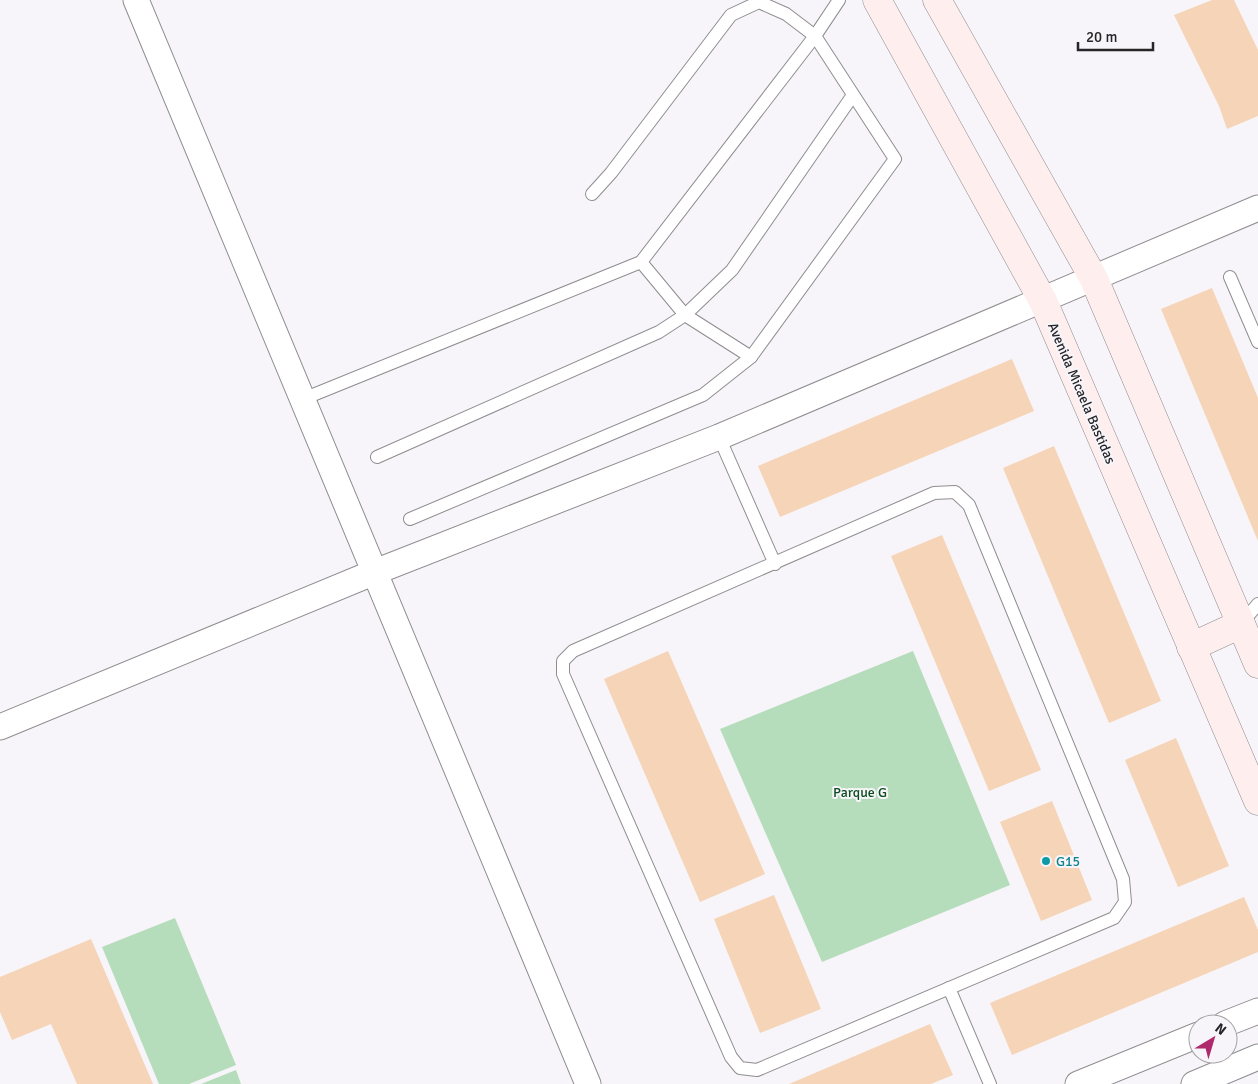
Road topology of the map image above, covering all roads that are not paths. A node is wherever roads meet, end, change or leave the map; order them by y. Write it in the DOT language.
graph roads {
  1 [pos="136,0"];
  2 [pos="839,0"];
  3 [pos="877,0"];
  4 [pos="937,0"];
  5 [pos="815,36"];
  6 [pos="853,95"];
  7 [pos="592,194"];
  8 [pos="1258,208"];
  9 [pos="641,262"];
  10 [pos="1230,277"];
  11 [pos="1094,279"];
  12 [pos="1042,301"];
  13 [pos="685,314"];
  14 [pos="1258,342"];
  15 [pos="751,357"];
  16 [pos="303,399"];
  17 [pos="719,437"];
  18 [pos="377,457"];
  19 [pos="410,520"];
  20 [pos="775,564"];
  21 [pos="375,572"];
  22 [pos="1249,614"];
  23 [pos="1191,647"];
  24 [pos="1258,664"];
  25 [pos="0,727"];
  26 [pos="1258,801"];
  27 [pos="949,988"];
  28 [pos="1258,1011"];
  29 [pos="1238,1019"];
  30 [pos="1188,1039"];
  31 [pos="1258,1057"];
  32 [pos="588,1084"];
  33 [pos="990,1084"];
  34 [pos="1078,1084"];
  35 [pos="1194,1084"];
  1 -- 16 [label="street"];
  2 -- 5 [label="lane"];
  3 -- 12 [label="main road, Avenida Micaela Bastidas"];
  4 -- 11 [label="main road"];
  5 -- 6 [label="lane"];
  5 -- 7 [label="lane"];
  5 -- 9 [label="lane"];
  6 -- 13 [label="lane"];
  6 -- 15 [label="lane"];
  8 -- 11 [label="street"];
  9 -- 13 [label="lane"];
  9 -- 16 [label="lane"];
  10 -- 14 [label="lane"];
  11 -- 12 [label="street"];
  11 -- 22 [label="main road"];
  12 -- 17 [label="street"];
  12 -- 23 [label="main road, Avenida Micaela Bastidas"];
  13 -- 15 [label="lane"];
  13 -- 18 [label="lane"];
  15 -- 19 [label="lane"];
  16 -- 21 [label="street"];
  17 -- 20 [label="lane"];
  17 -- 21 [label="street"];
  20 -- 27 [label="lane"];
  20 -- 27 [label="lane"];
  21 -- 25 [label="street"];
  21 -- 32 [label="street"];
  22 -- 23 [label="main road"];
  22 -- 24 [label="main road"];
  23 -- 26 [label="main road, Avenida Micaela Bastidas"];
  27 -- 33 [label="lane"];
  28 -- 29 [label="street"];
  30 -- 34 [label="street"];
  31 -- 35 [label="street"];
}
